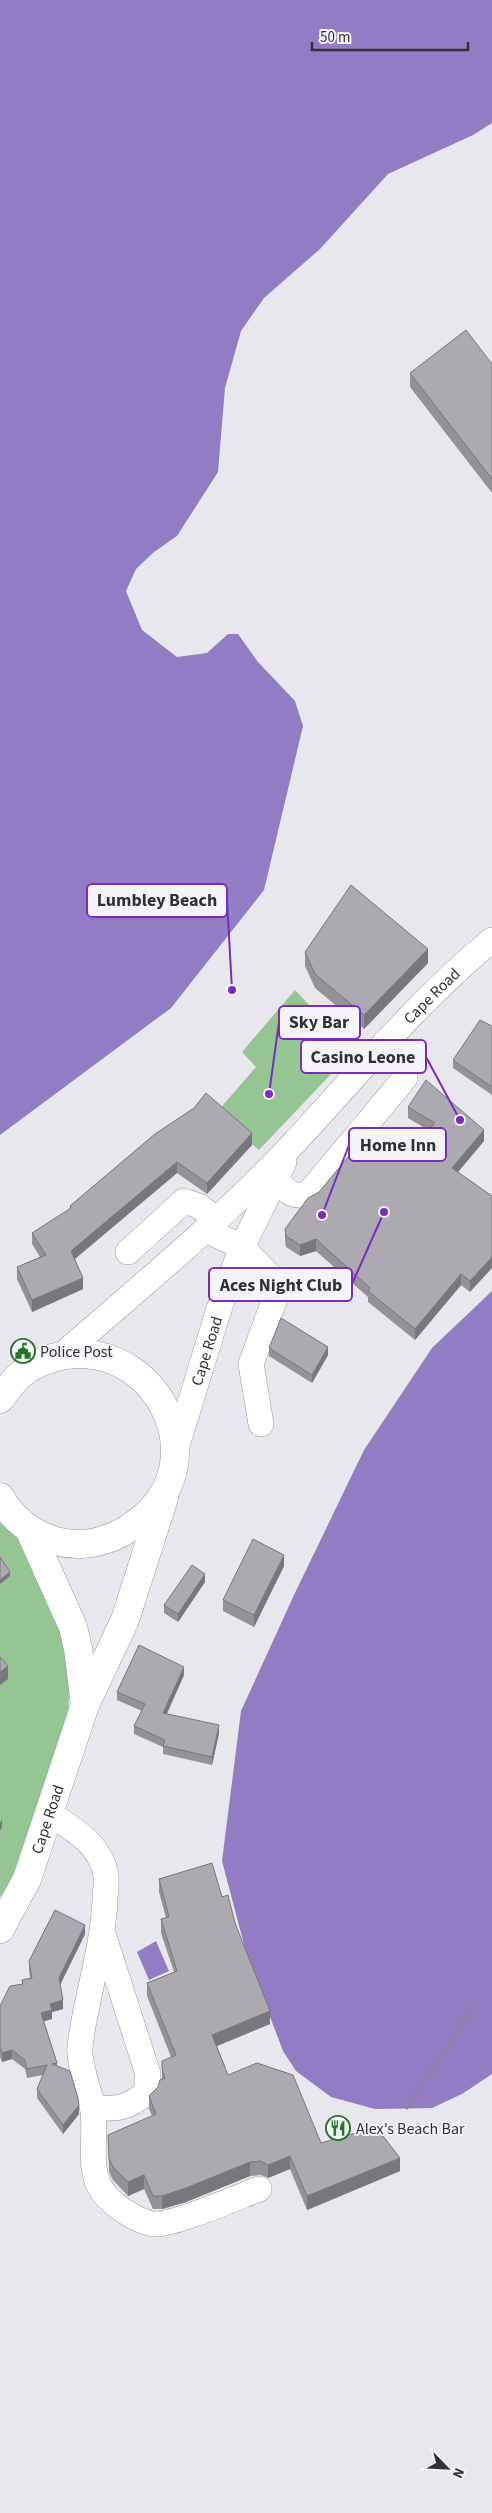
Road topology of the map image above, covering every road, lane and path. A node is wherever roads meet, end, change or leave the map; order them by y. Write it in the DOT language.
graph roads {
  1 [pos="492,940"];
  2 [pos="385,1042"];
  3 [pos="293,1143"];
  4 [pos="275,1180"];
  5 [pos="212,1225"];
  6 [pos="242,1246"];
  7 [pos="128,1252"];
  8 [pos="62,1355"];
  9 [pos="9,1380"];
  10 [pos="0,1399"];
  11 [pos="261,1424"];
  12 [pos="175,1452"];
  13 [pos="168,1487"];
  14 [pos="2,1505"];
  15 [pos="29,1530"];
  16 [pos="84,1705"];
  17 [pos="49,1813"];
  18 [pos="0,1929"];
  19 [pos="103,1934"];
  20 [pos="472,2009"];
  21 [pos="93,2108"];
  22 [pos="406,2109"];
  23 [pos="259,2189"];
  1 -- 2 [label="street, Cape Road"];
  2 -- 3 [label="street, Cape Road"];
  2 -- 4 [label="street"];
  3 -- 4 [label="street, Cape Road"];
  3 -- 5 [label="street, Cape Road"];
  4 -- 6 [label="street, Cape Road"];
  5 -- 6 [label="street"];
  5 -- 7 [label="street"];
  5 -- 8 [label="street, Cape Road"];
  6 -- 11 [label="street"];
  6 -- 12 [label="street, Cape Road"];
  8 -- 9 [label="main road, Cape Road"];
  8 -- 12 [label="main road, Cape Road"];
  9 -- 10 [label="main road, Cape Road"];
  12 -- 13 [label="main road, Cape Road"];
  13 -- 15 [label="main road"];
  13 -- 16 [label="main road, Cape Road"];
  14 -- 15 [label="main road"];
  15 -- 16 [label="main road"];
  16 -- 17 [label="main road, Cape Road"];
  17 -- 18 [label="main road, Cape Road"];
  17 -- 19 [label="street"];
  19 -- 21 [label="street"];
  19 -- 21 [label="street"];
  20 -- 22 [label="path"];
  21 -- 23 [label="street"];
}
